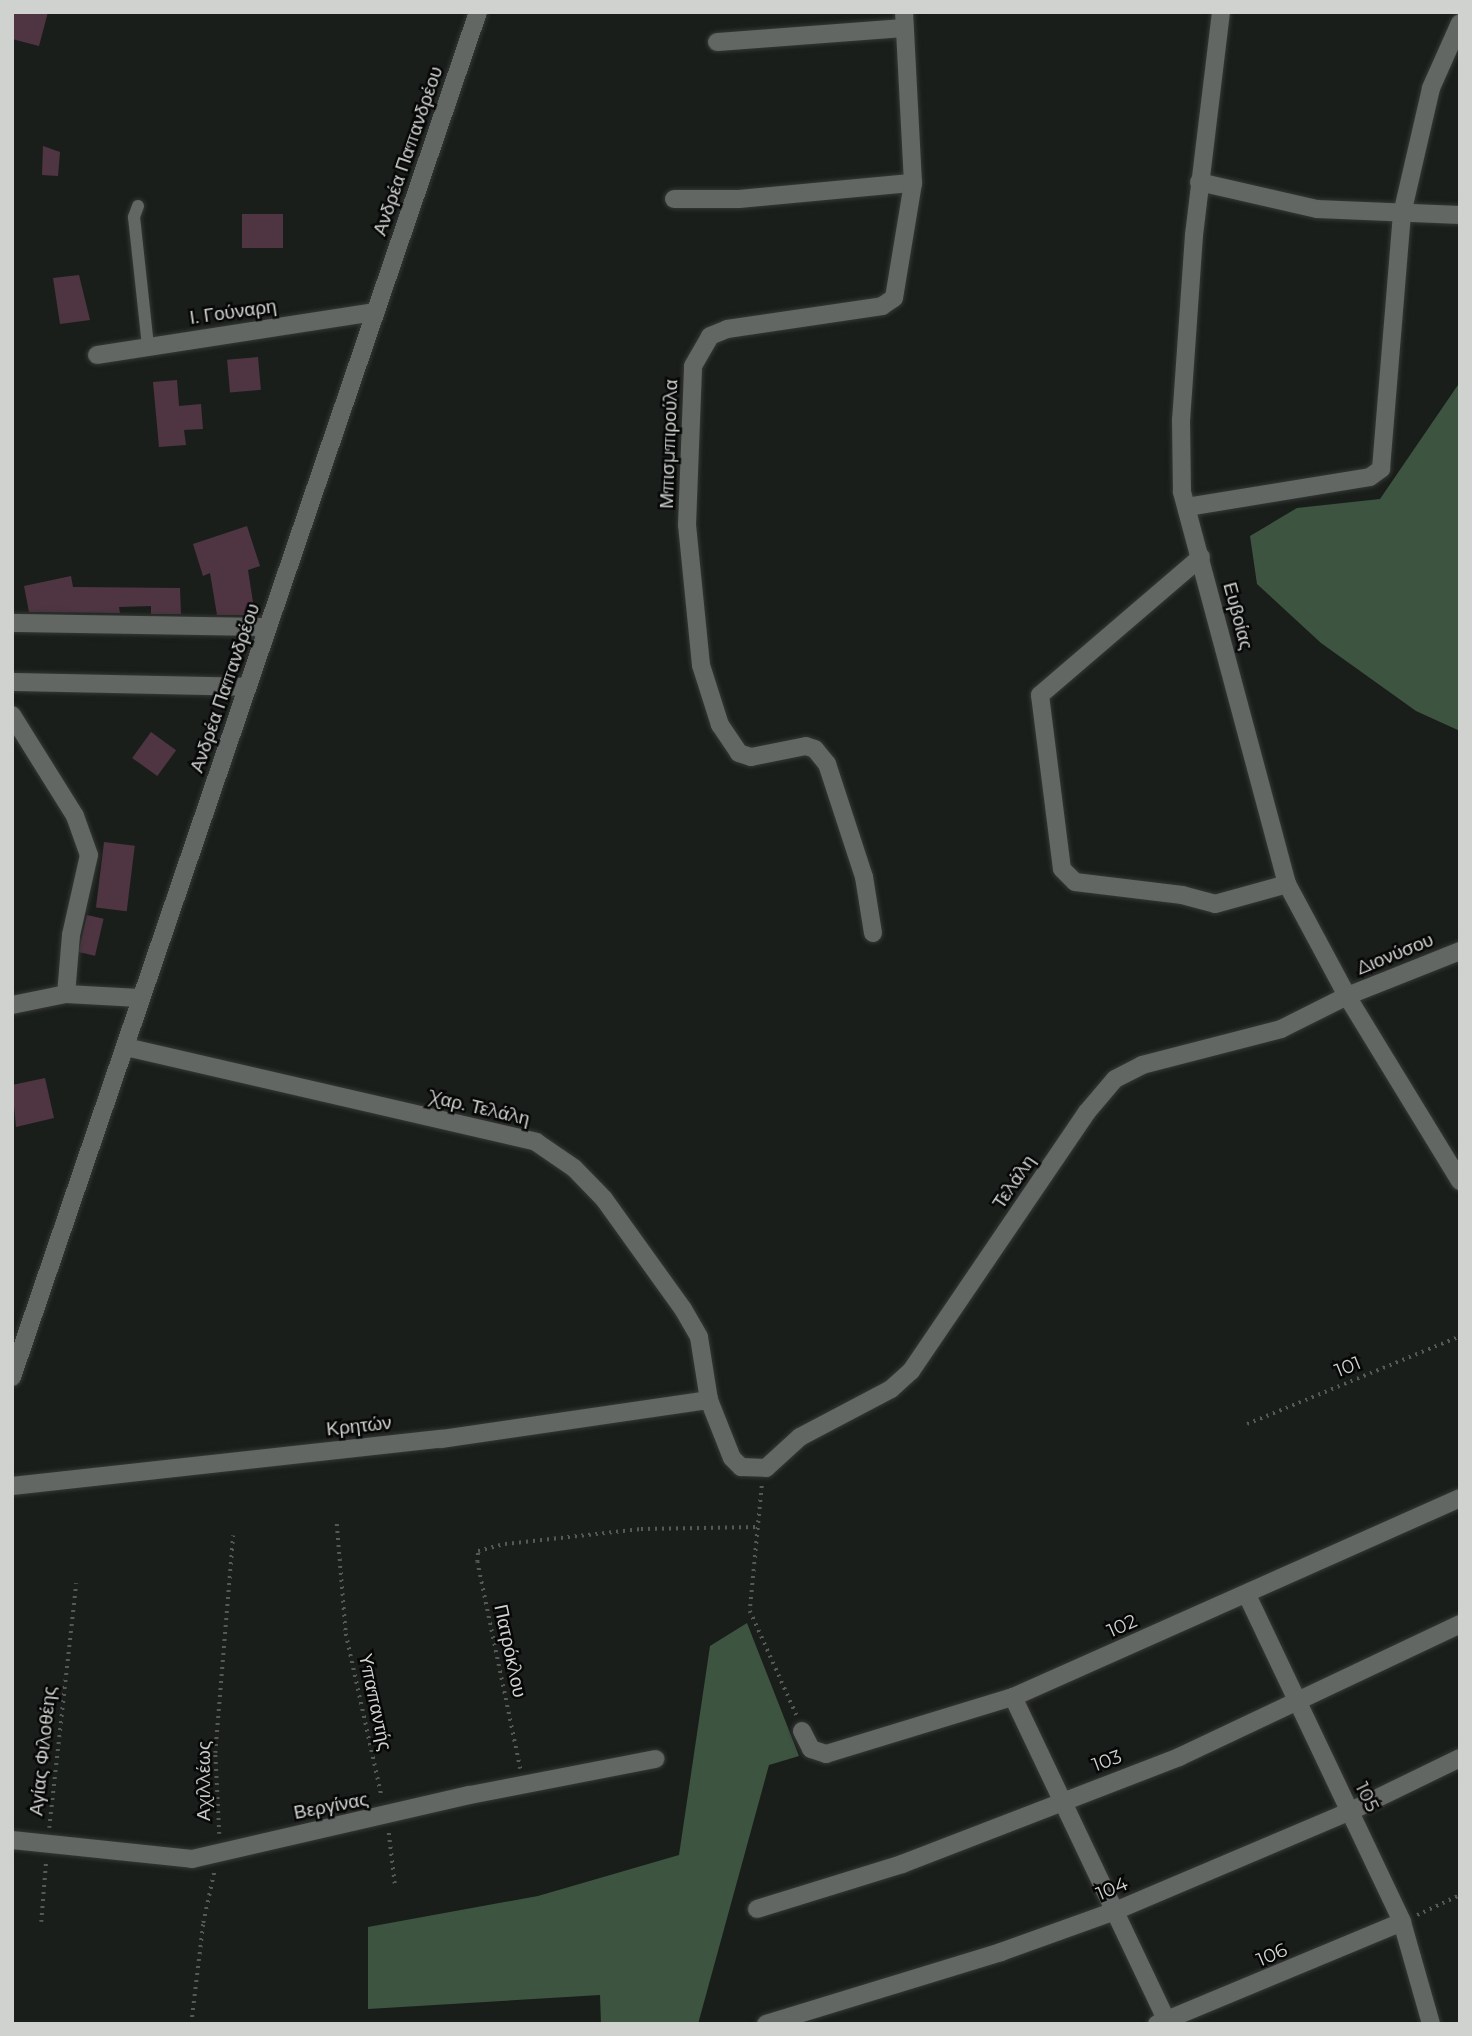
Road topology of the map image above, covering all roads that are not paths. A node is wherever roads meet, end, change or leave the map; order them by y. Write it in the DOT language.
graph roads {
  1 [pos="478,12"];
  2 [pos="1221,12"];
  3 [pos="904,20"];
  4 [pos="1460,23"];
  5 [pos="717,42"];
  6 [pos="1199,182"];
  7 [pos="913,183"];
  8 [pos="674,199"];
  9 [pos="138,206"];
  10 [pos="1402,214"];
  11 [pos="1460,215"];
  12 [pos="375,312"];
  13 [pos="148,346"];
  14 [pos="97,355"];
  15 [pos="1187,507"];
  16 [pos="1200,557"];
  17 [pos="12,623"];
  18 [pos="268,627"];
  19 [pos="12,682"];
  20 [pos="247,687"];
  21 [pos="12,715"];
  22 [pos="1287,884"];
  23 [pos="873,933"];
  24 [pos="1460,951"];
  25 [pos="66,994"];
  26 [pos="1347,996"];
  27 [pos="139,998"];
  28 [pos="12,1005"];
  29 [pos="126,1047"];
  30 [pos="1460,1181"];
  31 [pos="12,1377"];
  32 [pos="709,1400"];
  33 [pos="766,1468"];
  34 [pos="12,1486"];
  35 [pos="1460,1498"];
  36 [pos="1247,1595"];
  37 [pos="1460,1625"];
  38 [pos="1013,1697"];
  39 [pos="1295,1700"];
  40 [pos="803,1731"];
  41 [pos="1460,1758"];
  42 [pos="656,1759"];
  43 [pos="1062,1800"];
  44 [pos="1352,1811"];
  45 [pos="12,1840"];
  46 [pos="757,1909"];
  47 [pos="1115,1911"];
  48 [pos="1402,1922"];
  49 [pos="1164,2023"];
  50 [pos="766,2024"];
  51 [pos="1432,2024"];
  1 -- 12 [label="street, Ανδρέα Παπανδρέου"];
  2 -- 6 [label="street, Ευβοίας"];
  3 -- 5 [label="street"];
  3 -- 7 [label="street, Μπισμπιρούλα"];
  4 -- 10 [label="street"];
  6 -- 10 [label="street"];
  6 -- 15 [label="street, Ευβοίας"];
  7 -- 8 [label="street"];
  7 -- 23 [label="street, Μπισμπιρούλα"];
  9 -- 13 [label="lane"];
  10 -- 11 [label="street"];
  10 -- 15 [label="street"];
  12 -- 13 [label="street, Ι. Γούναρη"];
  12 -- 18 [label="street, Ανδρέα Παπανδρέου"];
  13 -- 14 [label="street, Ι. Γούναρη"];
  15 -- 16 [label="street, Ευβοίας"];
  16 -- 22 [label="street, Ευβοίας"];
  16 -- 22 [label="street"];
  17 -- 18 [label="street"];
  18 -- 20 [label="street, Ανδρέα Παπανδρέου"];
  19 -- 20 [label="street"];
  20 -- 27 [label="street, Ανδρέα Παπανδρέου"];
  21 -- 25 [label="street"];
  22 -- 26 [label="street, Ευβοίας"];
  24 -- 26 [label="street, Διονύσου"];
  25 -- 27 [label="street"];
  25 -- 28 [label="street"];
  26 -- 30 [label="street, Ευβοίας"];
  26 -- 33 [label="street, Τελάλη"];
  27 -- 29 [label="street, Ανδρέα Παπανδρέου"];
  29 -- 31 [label="street, Ανδρέα Παπανδρέου"];
  29 -- 32 [label="street, Χαρ. Τελάλη"];
  32 -- 33 [label="street, Χαρ. Τελάλη"];
  32 -- 34 [label="street, Κρητών"];
  35 -- 36 [label="street, 102"];
  36 -- 38 [label="street, 102"];
  36 -- 39 [label="street, 105"];
  37 -- 39 [label="street, 103"];
  38 -- 40 [label="street, 102"];
  38 -- 43 [label="street"];
  39 -- 43 [label="street, 103"];
  39 -- 44 [label="street, 105"];
  41 -- 44 [label="street, 104"];
  42 -- 45 [label="street, Βεργίνας"];
  43 -- 46 [label="street, 103"];
  43 -- 47 [label="street"];
  44 -- 47 [label="street, 104"];
  44 -- 48 [label="street, 105"];
  47 -- 49 [label="street"];
  47 -- 50 [label="street, 104"];
  48 -- 49 [label="street, 106"];
  48 -- 51 [label="street, 105"];
}
